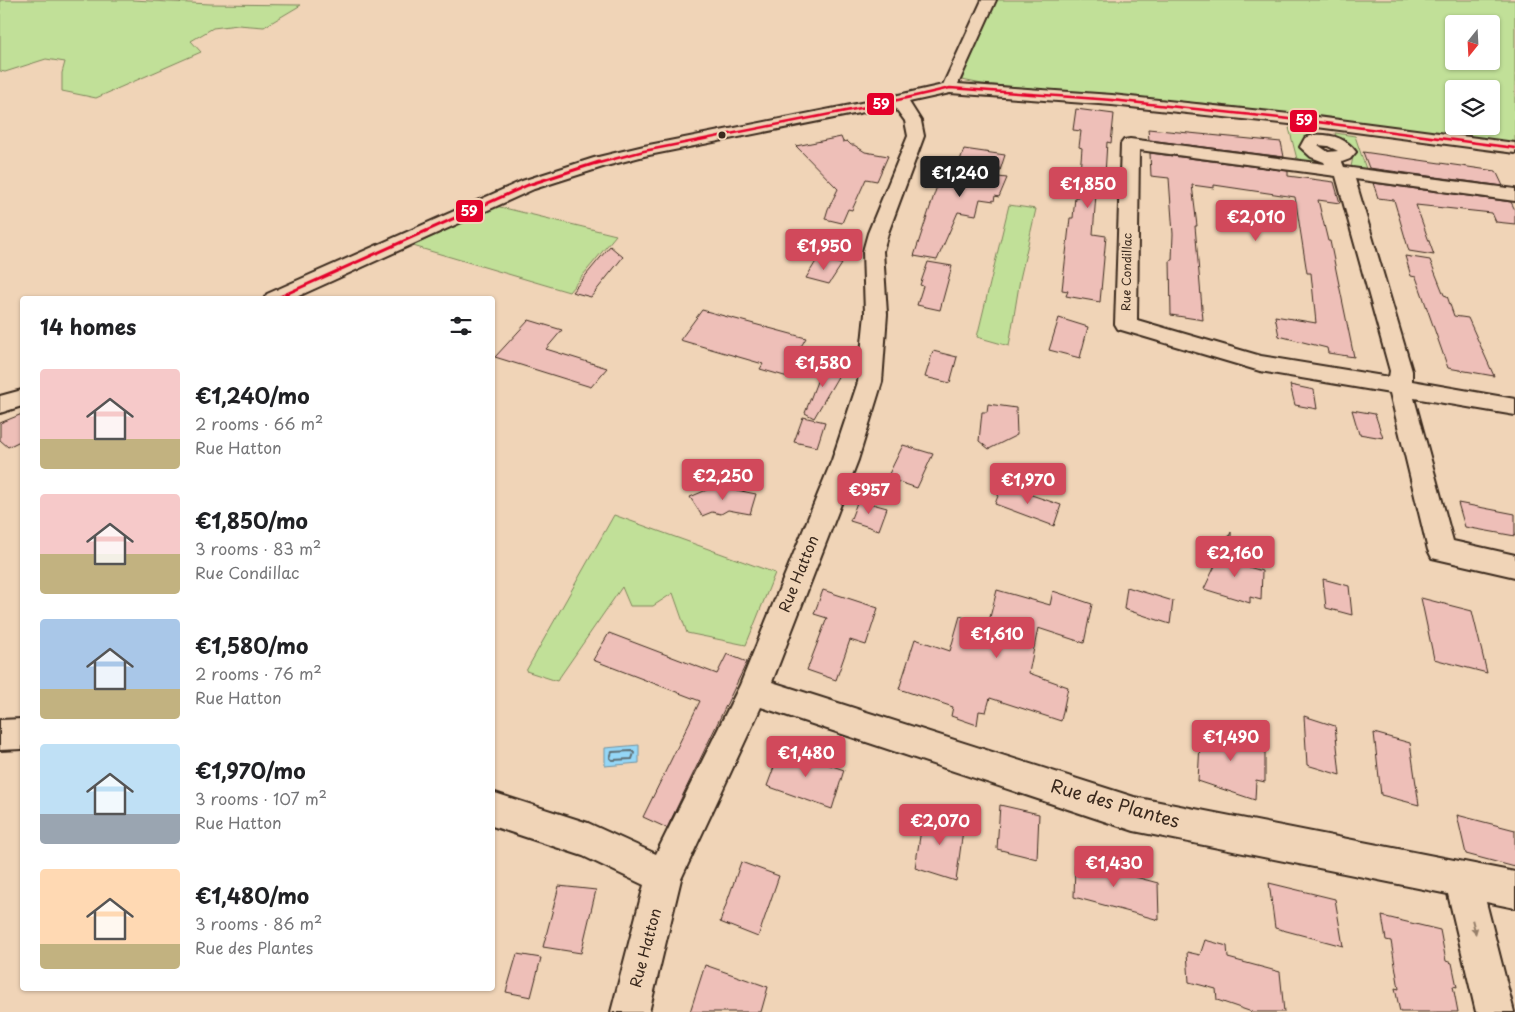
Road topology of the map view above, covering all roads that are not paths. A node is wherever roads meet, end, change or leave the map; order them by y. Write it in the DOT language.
graph roads {
  1 [pos="989,0"];
  2 [pos="950,88"];
  3 [pos="898,100"];
  4 [pos="1317,122"];
  5 [pos="1515,148"];
  6 [pos="1339,163"];
  7 [pos="1515,195"];
  8 [pos="281,296"];
  9 [pos="1409,389"];
  10 [pos="20,399"];
  11 [pos="0,405"];
  12 [pos="1515,407"];
  13 [pos="1515,566"];
  14 [pos="753,690"];
  15 [pos="20,734"];
  16 [pos="0,735"];
  17 [pos="495,811"];
  18 [pos="664,876"];
  19 [pos="1462,880"];
  20 [pos="1515,890"];
  21 [pos="630,1012"];
  22 [pos="1495,1012"];
  1 -- 2 [label="street"];
  2 -- 3 [label="street"];
  2 -- 4 [label="street"];
  3 -- 8 [label="street"];
  3 -- 14 [label="street, Rue Hatton"];
  4 -- 5 [label="street"];
  4 -- 6 [label="street"];
  6 -- 7 [label="street, Rue Condillac"];
  6 -- 9 [label="street"];
  6 -- 9 [label="street, Rue Condillac"];
  9 -- 12 [label="street"];
  9 -- 13 [label="street"];
  10 -- 11 [label="street"];
  14 -- 18 [label="street, Rue Hatton"];
  14 -- 19 [label="street, Rue des Plantes"];
  15 -- 16 [label="street"];
  17 -- 18 [label="street"];
  18 -- 21 [label="street, Rue Hatton"];
  19 -- 20 [label="street, Rue des Plantes"];
  19 -- 22 [label="street, one-way"];
}
